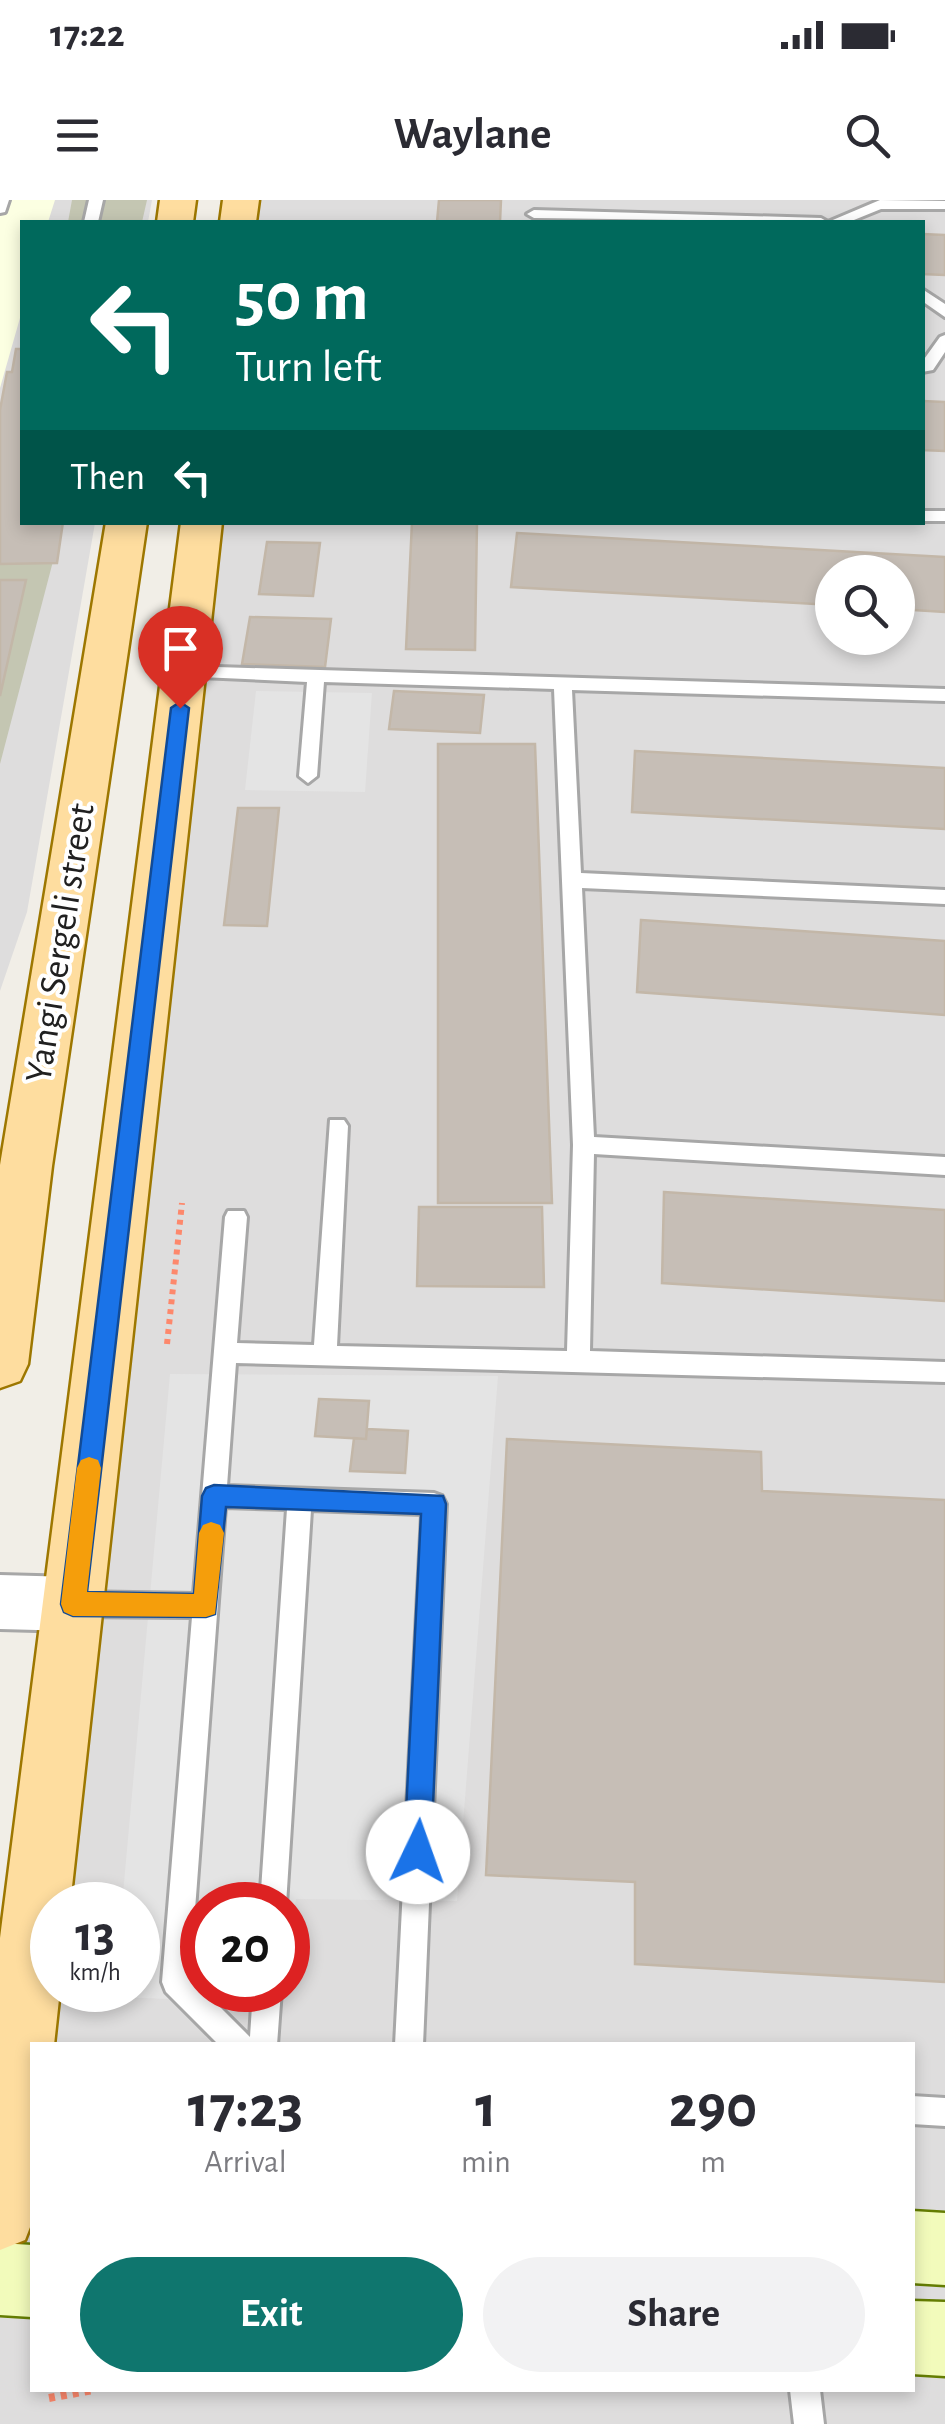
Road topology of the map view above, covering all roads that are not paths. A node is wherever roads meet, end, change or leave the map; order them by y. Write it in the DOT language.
graph roads {
  1 [pos="2,200"];
  2 [pos="890,201"];
  3 [pos="945,205"];
  4 [pos="0,208"];
  5 [pos="534,212"];
  6 [pos="764,220"];
  7 [pos="849,220"];
  8 [pos="925,295"];
  9 [pos="945,312"];
  10 [pos="945,340"];
  11 [pos="932,368"];
  12 [pos="127,525"];
  13 [pos="202,525"];
  14 [pos="184,672"];
  15 [pos="316,676"];
  16 [pos="563,683"];
  17 [pos="945,695"];
  18 [pos="308,776"];
  19 [pos="572,880"];
  20 [pos="945,896"];
  21 [pos="337,1126"];
  22 [pos="584,1145"];
  23 [pos="945,1166"];
  24 [pos="236,1218"];
  25 [pos="226,1352"];
  26 [pos="324,1354"];
  27 [pos="578,1361"];
  28 [pos="0,1364"];
  29 [pos="945,1372"];
  30 [pos="214,1496"];
  31 [pos="300,1498"];
  32 [pos="0,1602"];
  33 [pos="73,1604"];
  34 [pos="206,1606"];
  35 [pos="275,1882"];
  36 [pos="265,2012"];
  37 [pos="237,2042"];
  38 [pos="263,2042"];
  39 [pos="408,2042"];
  40 [pos="915,2110"];
  41 [pos="945,2112"];
  42 [pos="9,2195"];
  43 [pos="915,2246"];
  44 [pos="945,2248"];
  45 [pos="0,2279"];
  46 [pos="30,2281"];
  47 [pos="915,2337"];
  48 [pos="945,2339"];
  49 [pos="805,2392"];
  50 [pos="809,2424"];
  1 -- 4 [label="lane"];
  2 -- 3 [label="lane"];
  2 -- 7 [label="lane"];
  5 -- 6 [label="lane"];
  8 -- 9 [label="lane"];
  10 -- 11 [label="lane"];
  12 -- 28 [label="main road, Yangi Sergeli street"];
  13 -- 14 [label="main road"];
  14 -- 15 [label="lane"];
  14 -- 33 [label="main road"];
  15 -- 16 [label="lane"];
  15 -- 18 [label="lane"];
  16 -- 17 [label="lane"];
  16 -- 19 [label="lane"];
  19 -- 20 [label="lane"];
  19 -- 22 [label="lane"];
  21 -- 26 [label="lane"];
  22 -- 23 [label="lane"];
  22 -- 27 [label="lane"];
  24 -- 25 [label="lane"];
  25 -- 26 [label="lane"];
  25 -- 30 [label="lane"];
  26 -- 27 [label="lane"];
  27 -- 29 [label="lane"];
  30 -- 31 [label="lane"];
  30 -- 34 [label="lane"];
  31 -- 35 [label="lane"];
  31 -- 39 [label="lane"];
  32 -- 33 [label="street"];
  33 -- 34 [label="lane"];
  33 -- 42 [label="main road"];
  34 -- 37 [label="lane"];
  36 -- 38 [label="lane"];
  40 -- 41 [label="lane"];
  43 -- 44 [label="main road"];
  45 -- 46 [label="main road"];
  47 -- 48 [label="main road"];
  49 -- 50 [label="lane"];
}
